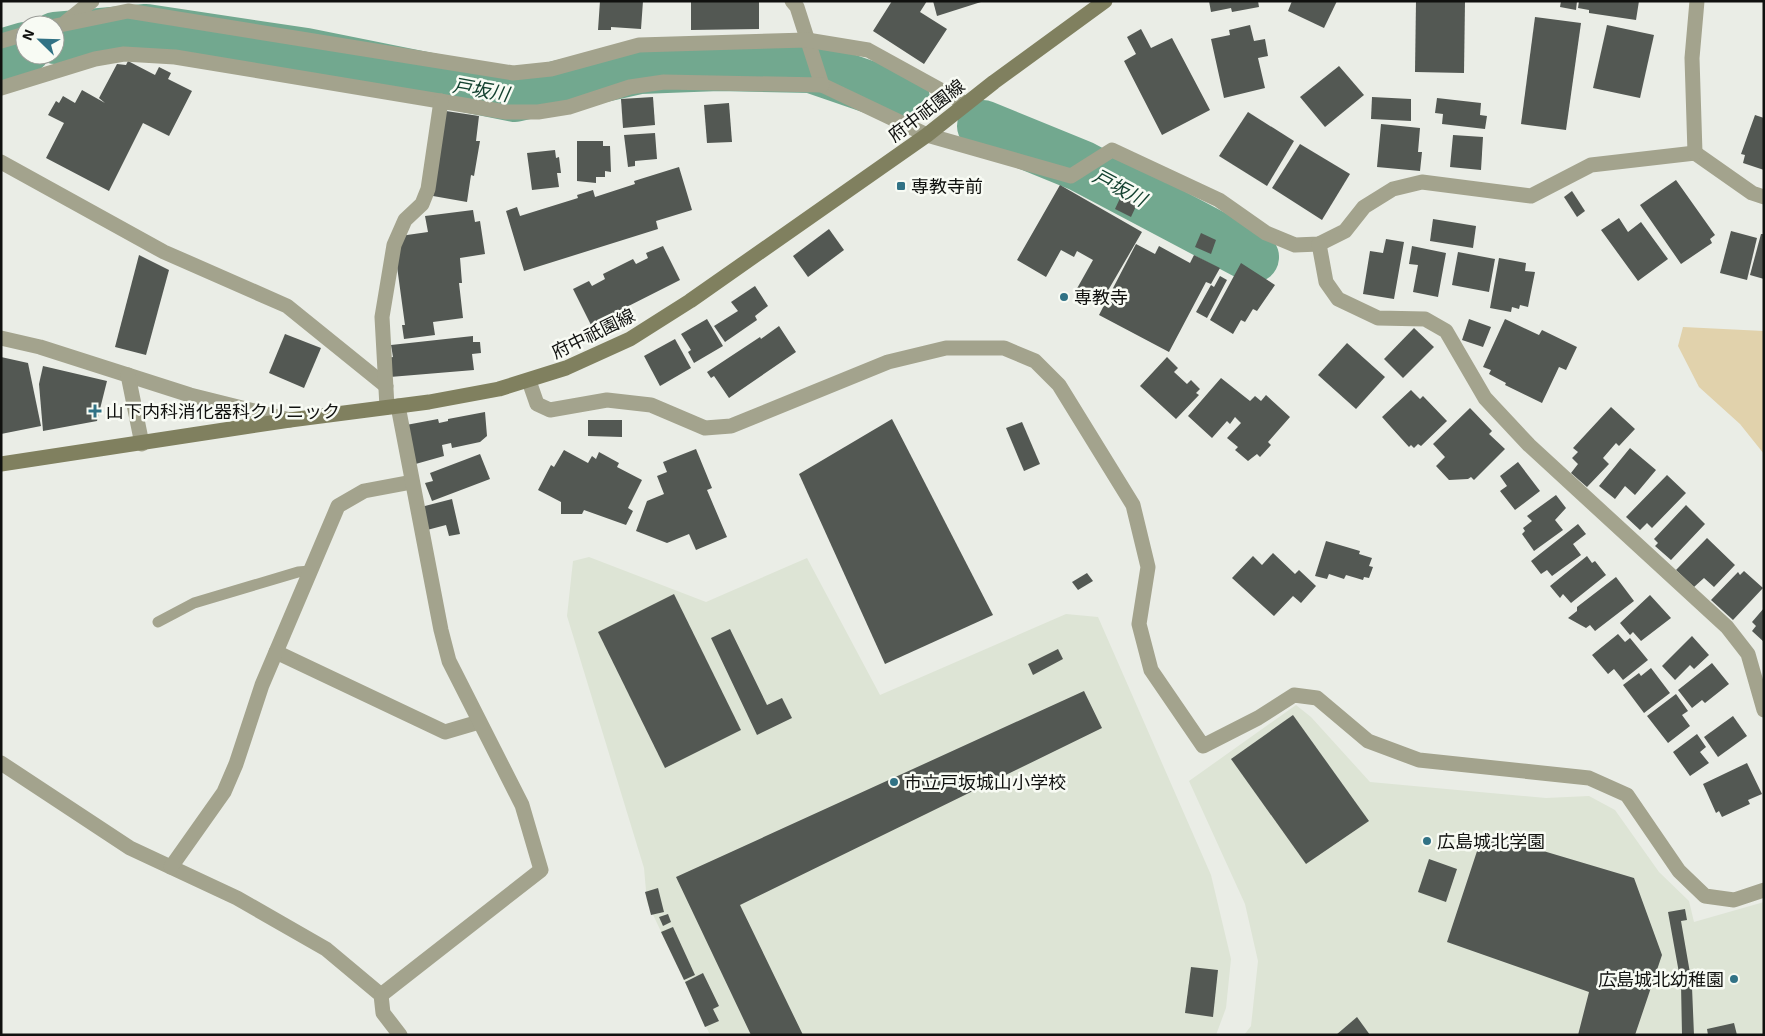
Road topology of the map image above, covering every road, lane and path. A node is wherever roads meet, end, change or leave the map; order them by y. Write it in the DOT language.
graph roads {
  1 [pos="92,1"];
  2 [pos="792,1"];
  3 [pos="1105,1"];
  4 [pos="1697,1"];
  5 [pos="65,20"];
  6 [pos="65,23"];
  7 [pos="15,37"];
  8 [pos="807,40"];
  9 [pos="1,41"];
  10 [pos="822,85"];
  11 [pos="1,88"];
  12 [pos="441,101"];
  13 [pos="966,104"];
  14 [pos="927,135"];
  15 [pos="1695,153"];
  16 [pos="1,162"];
  17 [pos="1764,197"];
  18 [pos="1319,244"];
  19 [pos="1,338"];
  20 [pos="128,375"];
  21 [pos="529,381"];
  22 [pos="386,386"];
  23 [pos="392,407"];
  24 [pos="290,420"];
  25 [pos="142,444"];
  26 [pos="1,464"];
  27 [pos="412,482"];
  28 [pos="310,571"];
  29 [pos="158,622"];
  30 [pos="276,652"];
  31 [pos="1764,710"];
  32 [pos="479,722"];
  33 [pos="1,763"];
  34 [pos="171,867"];
  35 [pos="1764,890"];
  36 [pos="381,995"];
  37 [pos="400,1035"];
  1 -- 5 [label="street"];
  2 -- 8 [label="street"];
  3 -- 13 [label="main road, 府中祇園線"];
  4 -- 15 [label="street"];
  6 -- 8 [label="street"];
  7 -- 9 [label="street"];
  8 -- 10 [label="street"];
  8 -- 13 [label="street"];
  10 -- 12 [label="street"];
  10 -- 14 [label="street"];
  11 -- 12 [label="street"];
  12 -- 22 [label="street"];
  13 -- 14 [label="main road, 府中祇園線"];
  14 -- 18 [label="street"];
  14 -- 21 [label="main road, 府中祇園線"];
  15 -- 17 [label="street"];
  15 -- 18 [label="street"];
  16 -- 22 [label="street"];
  18 -- 31 [label="street"];
  19 -- 20 [label="street"];
  20 -- 24 [label="street"];
  20 -- 25 [label="street"];
  21 -- 23 [label="main road, 府中祇園線"];
  21 -- 35 [label="street"];
  22 -- 23 [label="street"];
  23 -- 24 [label="main road, 府中祇園線"];
  23 -- 27 [label="street"];
  24 -- 25 [label="main road, 府中祇園線"];
  25 -- 26 [label="main road, 府中祇園線"];
  27 -- 28 [label="street"];
  27 -- 32 [label="street"];
  28 -- 29 [label="lane"];
  28 -- 30 [label="street"];
  30 -- 32 [label="street"];
  30 -- 34 [label="street"];
  32 -- 36 [label="street"];
  33 -- 34 [label="street"];
  34 -- 36 [label="street"];
  36 -- 37 [label="street"];
}
